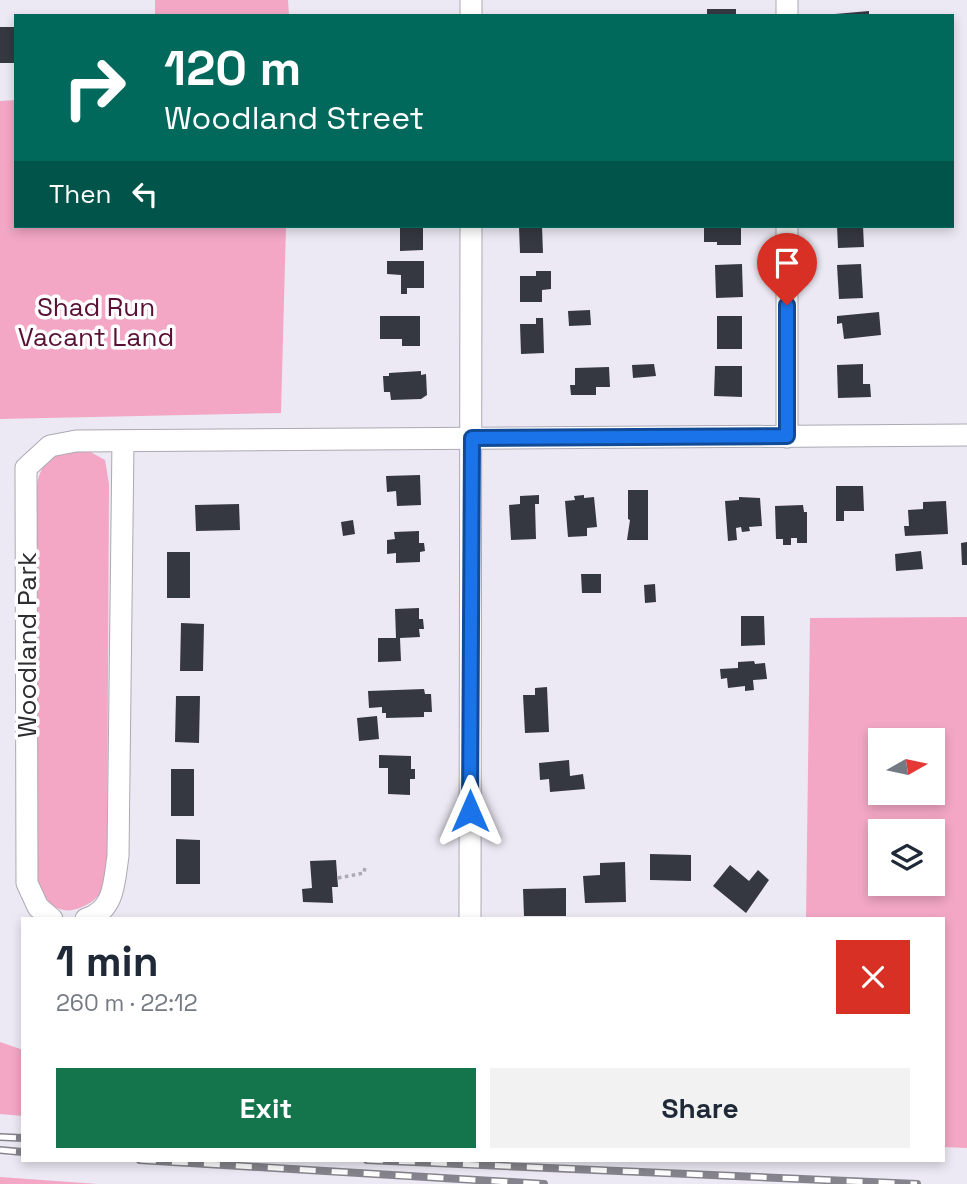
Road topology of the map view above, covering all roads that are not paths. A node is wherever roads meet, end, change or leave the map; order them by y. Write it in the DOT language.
graph roads {
  1 [pos="471,228"];
  2 [pos="787,228"];
  3 [pos="967,435"];
  4 [pos="787,436"];
  5 [pos="472,438"];
  6 [pos="123,441"];
  7 [pos="50,917"];
  8 [pos="92,917"];
  9 [pos="470,917"];
  1 -- 5 [label="street"];
  2 -- 4 [label="street"];
  3 -- 4 [label="street, Woodland Park"];
  4 -- 5 [label="street, Woodland Park"];
  5 -- 6 [label="street, Woodland Park"];
  5 -- 9 [label="street"];
  6 -- 7 [label="street, Woodland Park"];
  6 -- 8 [label="street"];
}
